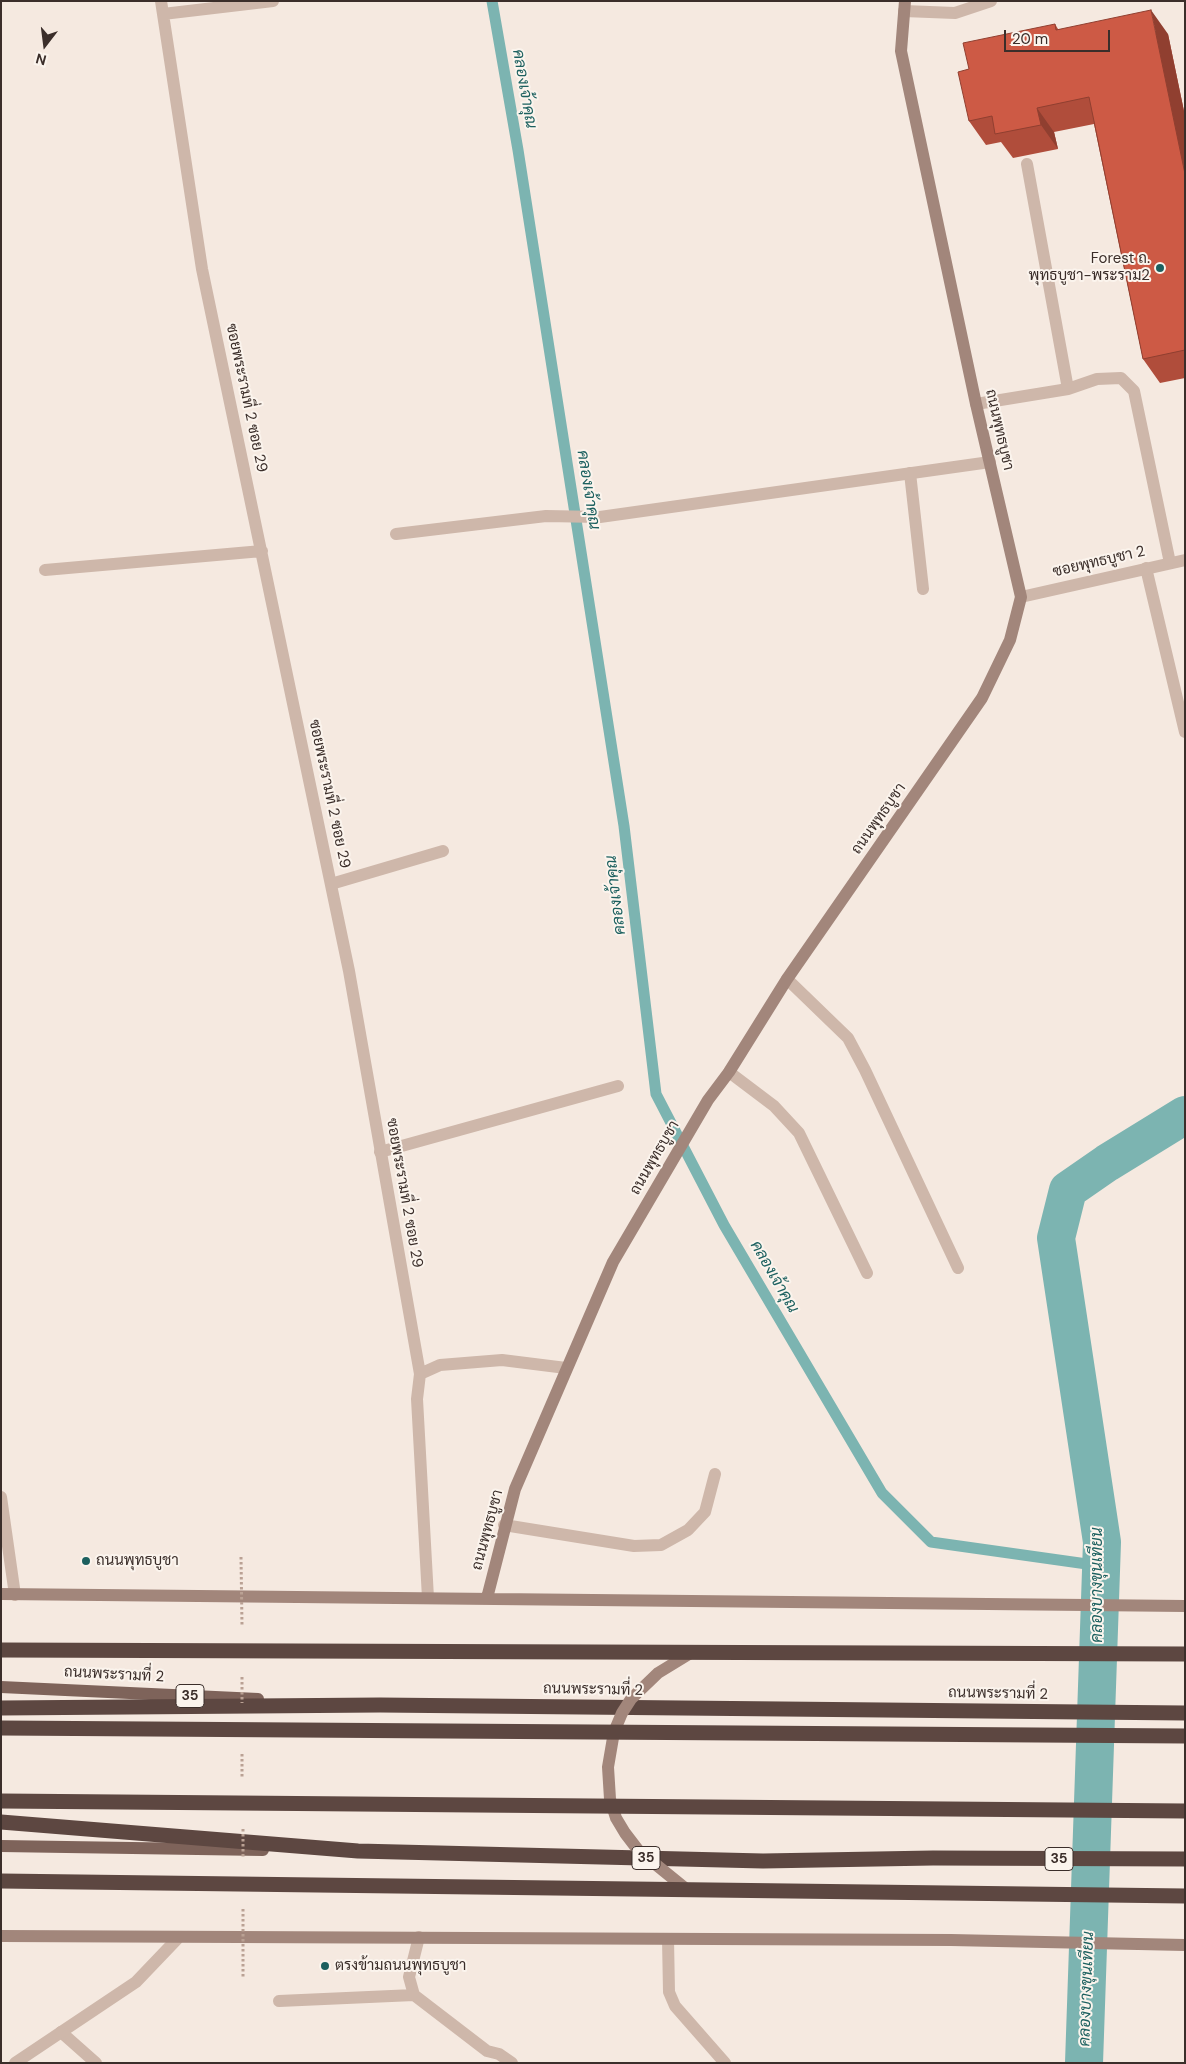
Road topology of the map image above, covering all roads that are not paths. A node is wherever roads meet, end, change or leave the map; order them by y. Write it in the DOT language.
graph roads {
  1 [pos="161,1"];
  2 [pos="273,1"];
  3 [pos="991,1"];
  4 [pos="904,6"];
  5 [pos="163,14"];
  6 [pos="1027,164"];
  7 [pos="1068,389"];
  8 [pos="976,404"];
  9 [pos="990,462"];
  10 [pos="910,473"];
  11 [pos="396,534"];
  12 [pos="262,551"];
  13 [pos="1185,560"];
  14 [pos="1170,563"];
  15 [pos="1146,568"];
  16 [pos="45,570"];
  17 [pos="923,589"];
  18 [pos="1021,597"];
  19 [pos="1185,732"];
  20 [pos="442,851"];
  21 [pos="331,884"];
  22 [pos="787,979"];
  23 [pos="729,1072"];
  24 [pos="618,1086"];
  25 [pos="380,1152"];
  26 [pos="958,1268"];
  27 [pos="867,1273"];
  28 [pos="566,1368"];
  29 [pos="420,1374"];
  30 [pos="715,1474"];
  31 [pos="1,1497"];
  32 [pos="504,1525"];
  33 [pos="1,1594"];
  34 [pos="15,1595"];
  35 [pos="428,1598"];
  36 [pos="488,1598"];
  37 [pos="1185,1606"];
  38 [pos="1,1650"];
  39 [pos="694,1651"];
  40 [pos="1185,1654"];
  41 [pos="1,1687"];
  42 [pos="380,1705"];
  43 [pos="1,1708"];
  44 [pos="1185,1713"];
  45 [pos="1,1728"];
  46 [pos="1185,1736"];
  47 [pos="1,1801"];
  48 [pos="1185,1811"];
  49 [pos="1,1822"];
  50 [pos="1,1846"];
  51 [pos="358,1851"];
  52 [pos="1185,1859"];
  53 [pos="1,1881"];
  54 [pos="686,1889"];
  55 [pos="1185,1896"];
  56 [pos="1,1936"];
  57 [pos="179,1937"];
  58 [pos="419,1937"];
  59 [pos="668,1939"];
  60 [pos="1185,1944"];
  61 [pos="414,1995"];
  62 [pos="279,2001"];
  63 [pos="61,2032"];
  64 [pos="15,2063"];
  65 [pos="96,2063"];
  66 [pos="512,2063"];
  67 [pos="726,2063"];
  1 -- 5 [label="street, ซอยพระรามที่ 2 ซอย 29"];
  2 -- 5 [label="street"];
  3 -- 4 [label="street"];
  4 -- 8 [label="main road, ถนนพุทธบูชา"];
  5 -- 12 [label="street, ซอยพระรามที่ 2 ซอย 29"];
  6 -- 7 [label="street"];
  7 -- 8 [label="street"];
  7 -- 14 [label="street"];
  8 -- 9 [label="main road, ถนนพุทธบูชา"];
  9 -- 10 [label="street"];
  9 -- 18 [label="main road, ถนนพุทธบูชา"];
  10 -- 11 [label="street"];
  10 -- 17 [label="street"];
  12 -- 16 [label="street"];
  12 -- 21 [label="street, ซอยพระรามที่ 2 ซอย 29"];
  13 -- 14 [label="street, ซอยพุทธบูชา 2"];
  14 -- 15 [label="street, ซอยพุทธบูชา 2"];
  15 -- 18 [label="street, ซอยพุทธบูชา 2"];
  15 -- 19 [label="street"];
  18 -- 22 [label="main road, ถนนพุทธบูชา"];
  20 -- 21 [label="street"];
  21 -- 25 [label="street, ซอยพระรามที่ 2 ซอย 29"];
  22 -- 23 [label="main road, ถนนพุทธบูชา"];
  22 -- 26 [label="street"];
  23 -- 27 [label="street"];
  23 -- 28 [label="main road, ถนนพุทธบูชา"];
  24 -- 25 [label="street"];
  25 -- 29 [label="street, ซอยพระรามที่ 2 ซอย 29"];
  28 -- 29 [label="street"];
  28 -- 32 [label="main road, ถนนพุทธบูชา"];
  29 -- 35 [label="street, ซอยพระรามที่ 2 ซอย 29"];
  30 -- 32 [label="street"];
  31 -- 34 [label="street"];
  32 -- 36 [label="main road, ถนนพุทธบูชา"];
  33 -- 34 [label="main road"];
  34 -- 35 [label="main road"];
  35 -- 36 [label="main road"];
  36 -- 37 [label="main road"];
  38 -- 39 [label="highway, bridge"];
  39 -- 40 [label="highway, bridge"];
  39 -- 54 [label="main road, bridge"];
  41 -- 42 [label="main road, ถนนพระรามที่ 2 / 35"];
  42 -- 43 [label="highway"];
  42 -- 44 [label="highway, ถนนพระรามที่ 2 / 35"];
  45 -- 46 [label="highway, bridge"];
  47 -- 48 [label="highway, bridge"];
  49 -- 51 [label="highway"];
  50 -- 51 [label="main road, 35"];
  51 -- 52 [label="highway, 35"];
  53 -- 54 [label="highway, bridge"];
  54 -- 55 [label="highway, bridge"];
  56 -- 57 [label="main road"];
  57 -- 58 [label="main road"];
  57 -- 63 [label="street"];
  58 -- 59 [label="main road"];
  58 -- 61 [label="street"];
  59 -- 60 [label="main road"];
  59 -- 67 [label="street"];
  61 -- 62 [label="street"];
  61 -- 66 [label="street"];
  63 -- 64 [label="street"];
  63 -- 65 [label="street"];
}
